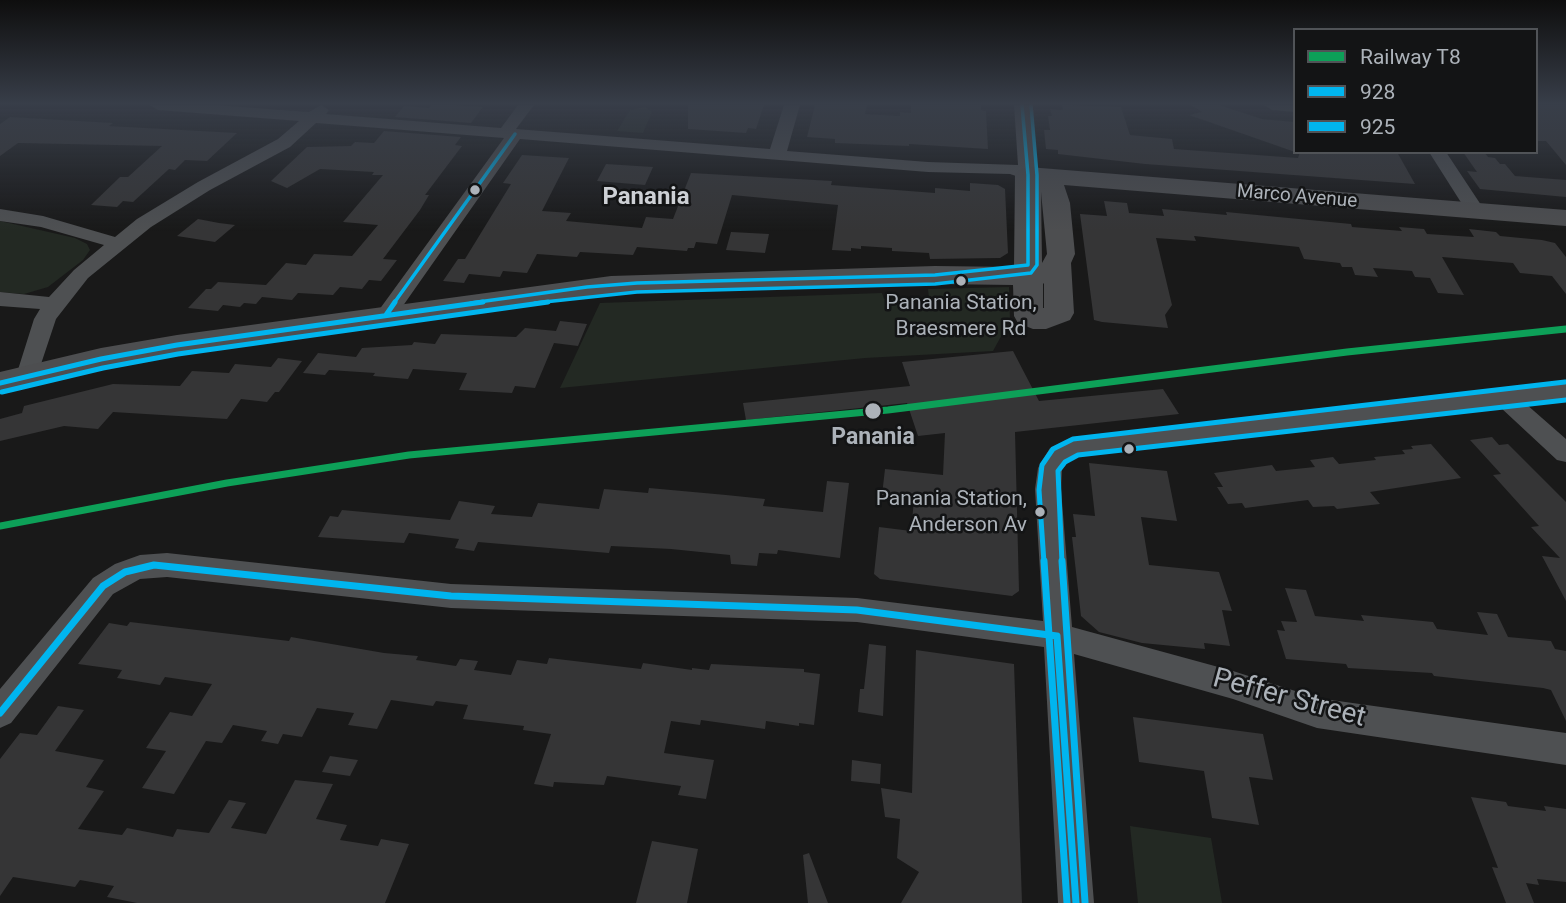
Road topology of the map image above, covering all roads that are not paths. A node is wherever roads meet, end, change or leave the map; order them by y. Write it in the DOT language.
graph roads {
  1 [pos="276,147"];
  2 [pos="501,147"];
  3 [pos="677,147"];
  4 [pos="779,147"];
  5 [pos="1031,147"];
  6 [pos="1438,154"];
  7 [pos="777,155"];
  8 [pos="1039,182"];
  9 [pos="1476,211"];
  10 [pos="0,215"];
  11 [pos="1566,218"];
  12 [pos="117,243"];
  13 [pos="1058,265"];
  14 [pos="1028,275"];
  15 [pos="0,299"];
  16 [pos="54,304"];
  17 [pos="386,315"];
  18 [pos="13,379"];
  19 [pos="1566,391"];
  20 [pos="1505,398"];
  21 [pos="1566,453"];
  22 [pos="1057,636"];
  23 [pos="0,713"];
  24 [pos="1566,749"];
  25 [pos="1076,903"];
  1 -- 12 [label="street"];
  2 -- 17 [label="street"];
  3 -- 7 [label="street, Marco Avenue"];
  4 -- 7 [label="street"];
  5 -- 8 [label="street"];
  6 -- 9 [label="street"];
  7 -- 8 [label="street, Marco Avenue"];
  8 -- 9 [label="street, Marco Avenue"];
  8 -- 13 [label="street"];
  8 -- 14 [label="street"];
  9 -- 11 [label="street, Marco Avenue"];
  10 -- 12 [label="street"];
  12 -- 16 [label="street"];
  13 -- 14 [label="street"];
  13 -- 14 [label="street"];
  14 -- 17 [label="street"];
  15 -- 16 [label="street"];
  16 -- 18 [label="street"];
  17 -- 18 [label="street"];
  19 -- 20 [label="street"];
  20 -- 21 [label="street"];
  20 -- 22 [label="street"];
  22 -- 23 [label="street, Peffer Street"];
  22 -- 24 [label="street, Peffer Street"];
  22 -- 25 [label="street"];
}
